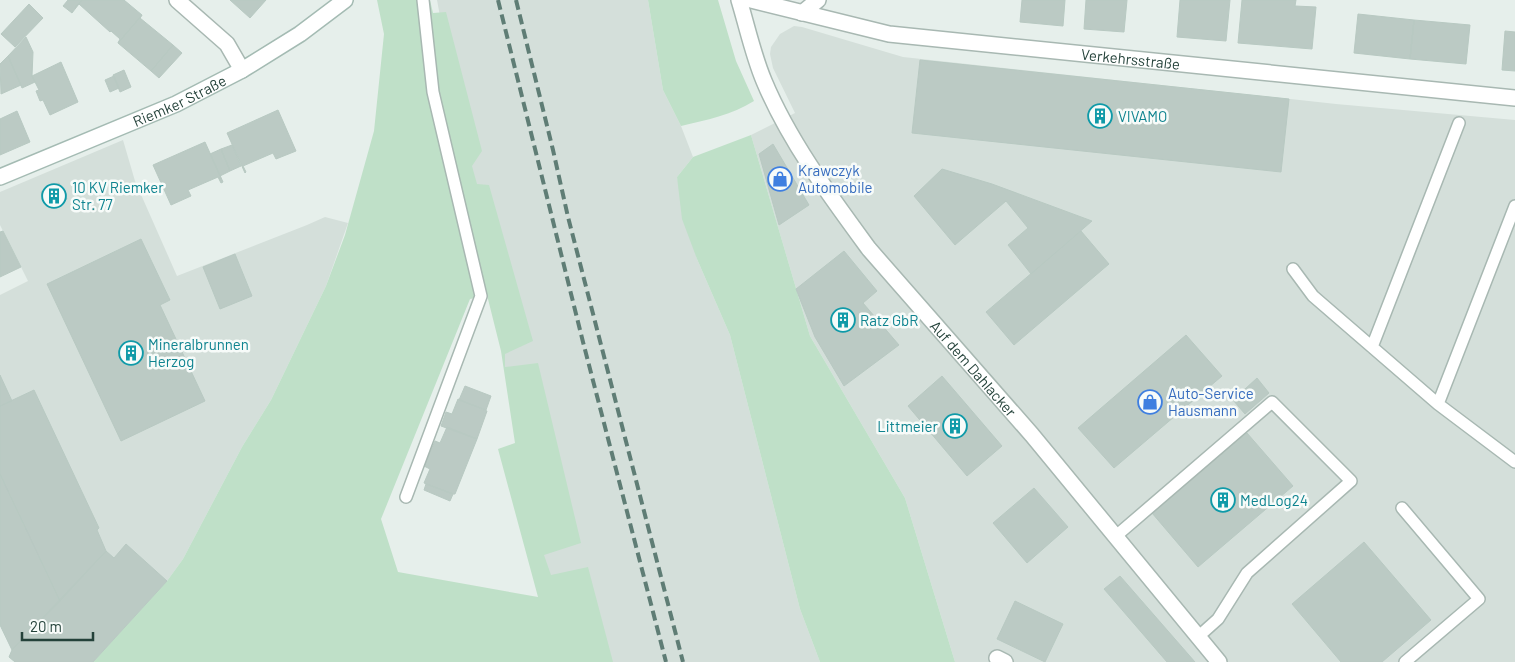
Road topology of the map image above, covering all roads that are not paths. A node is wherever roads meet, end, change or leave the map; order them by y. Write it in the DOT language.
graph roads {
  1 [pos="177,0"];
  2 [pos="345,0"];
  3 [pos="423,0"];
  4 [pos="739,0"];
  5 [pos="751,0"];
  6 [pos="818,0"];
  7 [pos="802,13"];
  8 [pos="242,70"];
  9 [pos="1515,98"];
  10 [pos="1459,123"];
  11 [pos="0,177"];
  12 [pos="1515,206"];
  13 [pos="1293,269"];
  14 [pos="1372,347"];
  15 [pos="1438,404"];
  16 [pos="1514,459"];
  17 [pos="406,497"];
  18 [pos="1402,508"];
  19 [pos="1116,536"];
  20 [pos="1200,636"];
  21 [pos="1219,662"];
  22 [pos="1405,662"];
  1 -- 8 [label="street"];
  2 -- 8 [label="street, Riemker Straße"];
  3 -- 17 [label="lane"];
  4 -- 19 [label="street, Auf dem Dahlacker"];
  5 -- 7 [label="street, Verkehrsstraße"];
  6 -- 7 [label="street"];
  7 -- 9 [label="street, Verkehrsstraße"];
  8 -- 11 [label="street, Riemker Straße"];
  10 -- 14 [label="lane"];
  12 -- 15 [label="lane"];
  13 -- 14 [label="lane"];
  14 -- 15 [label="lane"];
  15 -- 16 [label="lane"];
  18 -- 22 [label="lane"];
  19 -- 20 [label="street, Auf dem Dahlacker"];
  19 -- 20 [label="lane"];
  20 -- 21 [label="street, Auf dem Dahlacker"];
}
